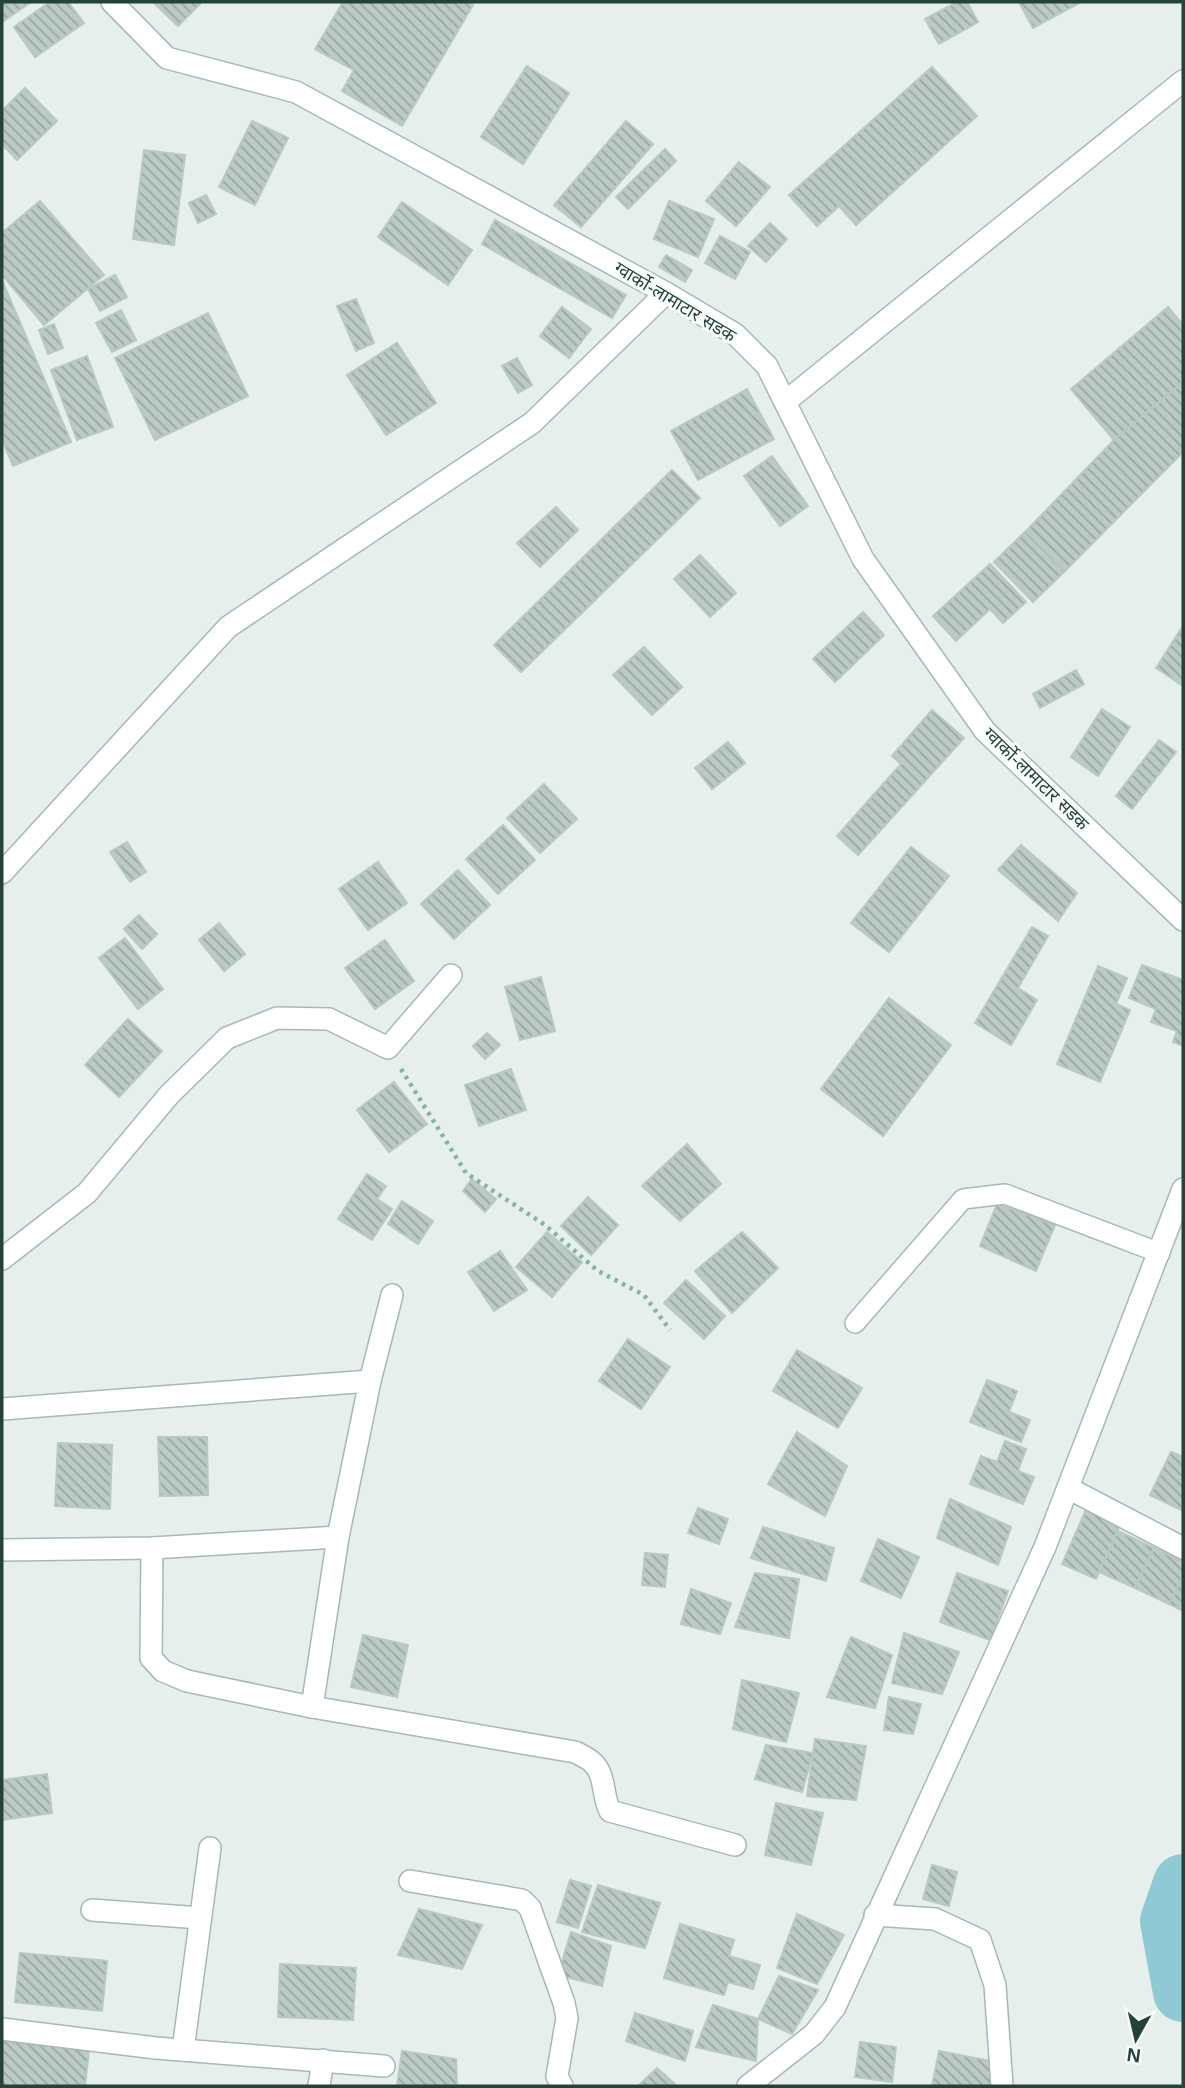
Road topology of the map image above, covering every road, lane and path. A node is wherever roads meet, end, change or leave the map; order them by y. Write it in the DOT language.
graph roads {
  1 [pos="112,2"];
  2 [pos="1183,80"];
  3 [pos="666,293"];
  4 [pos="785,402"];
  5 [pos="2,873"];
  6 [pos="1183,920"];
  7 [pos="451,975"];
  8 [pos="388,1048"];
  9 [pos="1183,1189"];
  10 [pos="1160,1253"];
  11 [pos="2,1259"];
  12 [pos="392,1295"];
  13 [pos="855,1323"];
  14 [pos="670,1330"];
  15 [pos="370,1381"];
  16 [pos="2,1409"];
  17 [pos="1068,1488"];
  18 [pos="338,1537"];
  19 [pos="152,1548"];
  20 [pos="1183,1548"];
  21 [pos="2,1550"];
  22 [pos="312,1707"];
  23 [pos="734,1845"];
  24 [pos="209,1848"];
  25 [pos="410,1881"];
  26 [pos="92,1910"];
  27 [pos="875,1915"];
  28 [pos="200,1918"];
  29 [pos="2,2029"];
  30 [pos="183,2050"];
  31 [pos="323,2060"];
  32 [pos="384,2066"];
  33 [pos="319,2086"];
  34 [pos="562,2086"];
  35 [pos="748,2086"];
  36 [pos="1002,2086"];
  1 -- 3 [label="street, ग्वार्को-लामाटार सडक"];
  2 -- 4 [label="street"];
  3 -- 4 [label="street, ग्वार्को-लामाटार सडक"];
  3 -- 5 [label="street"];
  4 -- 6 [label="street, ग्वार्को-लामाटार सडक"];
  7 -- 8 [label="street"];
  8 -- 11 [label="street"];
  8 -- 14 [label="path"];
  9 -- 10 [label="street"];
  10 -- 13 [label="lane"];
  10 -- 17 [label="street"];
  12 -- 15 [label="street"];
  15 -- 16 [label="street"];
  15 -- 18 [label="street"];
  17 -- 20 [label="street"];
  17 -- 27 [label="street"];
  18 -- 19 [label="street"];
  18 -- 22 [label="street"];
  19 -- 21 [label="street"];
  19 -- 22 [label="street"];
  22 -- 23 [label="street"];
  24 -- 28 [label="street"];
  25 -- 34 [label="street"];
  26 -- 28 [label="street"];
  27 -- 35 [label="street"];
  27 -- 36 [label="street"];
  28 -- 30 [label="street"];
  29 -- 30 [label="street"];
  30 -- 31 [label="street"];
  31 -- 32 [label="street"];
  31 -- 33 [label="street"];
}
